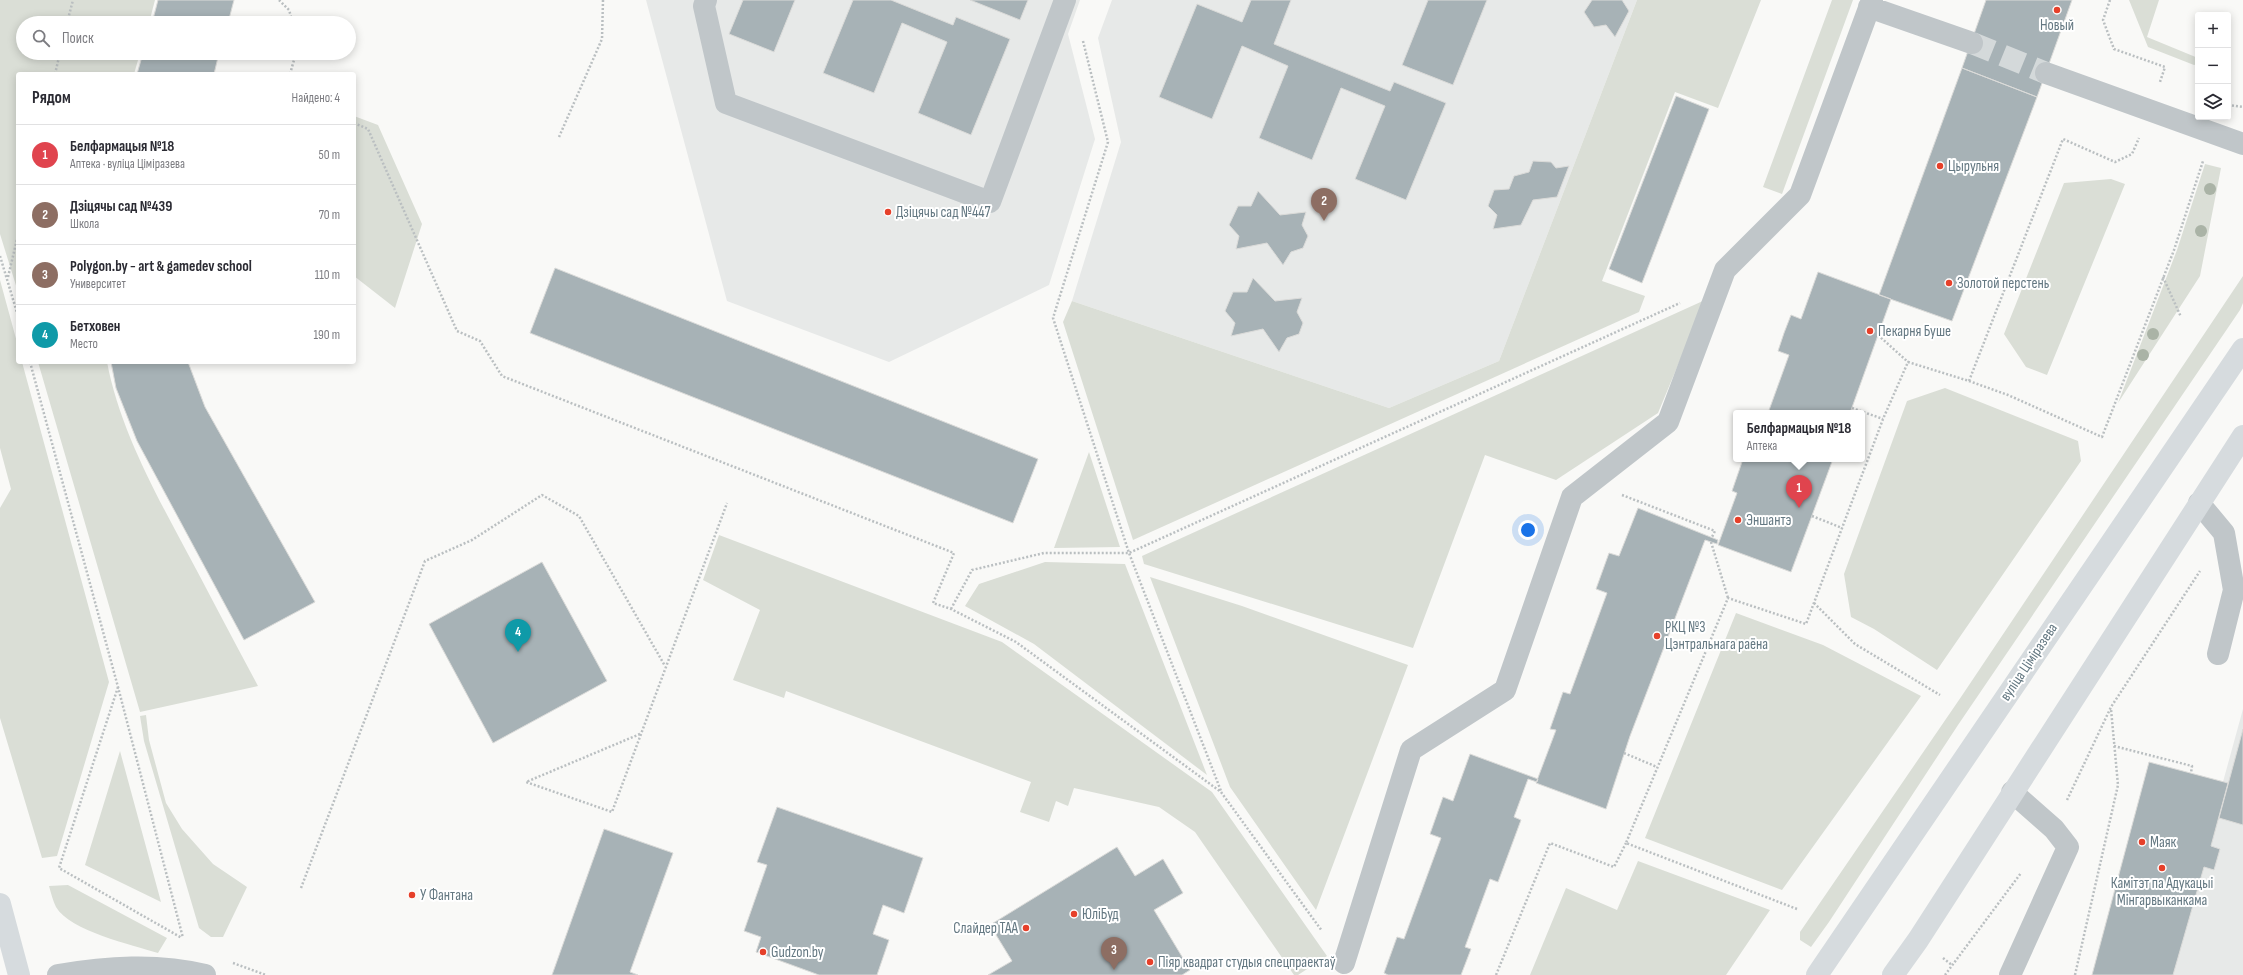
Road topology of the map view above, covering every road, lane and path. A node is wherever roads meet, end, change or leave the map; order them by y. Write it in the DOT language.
graph roads {
  1 [pos="73,0"];
  2 [pos="279,0"];
  3 [pos="603,0"];
  4 [pos="706,0"];
  5 [pos="1065,0"];
  6 [pos="2110,0"];
  7 [pos="1870,3"];
  8 [pos="69,16"];
  9 [pos="291,16"];
  10 [pos="1082,38"];
  11 [pos="1972,42"];
  12 [pos="58,60"];
  13 [pos="294,60"];
  14 [pos="55,72"];
  15 [pos="291,72"];
  16 [pos="2046,73"];
  17 [pos="2158,88"];
  18 [pos="2232,106"];
  19 [pos="2243,107"];
  20 [pos="356,124"];
  21 [pos="559,137"];
  22 [pos="2243,144"];
  23 [pos="2209,159"];
  24 [pos="2115,162"];
  25 [pos="16,244"];
  26 [pos="0,256"];
  27 [pos="2163,277"];
  28 [pos="8,278"];
  29 [pos="1719,286"];
  30 [pos="16,308"];
  31 [pos="2181,317"];
  32 [pos="1878,334"];
  33 [pos="2243,349"];
  34 [pos="1908,362"];
  35 [pos="31,364"];
  36 [pos="1969,381"];
  37 [pos="1852,408"];
  38 [pos="1858,410"];
  39 [pos="1865,413"];
  40 [pos="1883,419"];
  41 [pos="2243,436"];
  42 [pos="1639,502"];
  43 [pos="727,503"];
  44 [pos="2199,504"];
  45 [pos="1812,516"];
  46 [pos="1842,528"];
  47 [pos="2224,533"];
  48 [pos="1712,537"];
  49 [pos="1711,542"];
  50 [pos="1129,553"];
  51 [pos="1728,598"];
  52 [pos="1814,603"];
  53 [pos="951,609"];
  54 [pos="2218,654"];
  55 [pos="665,666"];
  56 [pos="118,687"];
  57 [pos="1940,695"];
  58 [pos="2110,708"];
  59 [pos="640,734"];
  60 [pos="2114,746"];
  61 [pos="1624,753"];
  62 [pos="1657,767"];
  63 [pos="2191,773"];
  64 [pos="1221,792"];
  65 [pos="2012,792"];
  66 [pos="2054,829"];
  67 [pos="1626,842"];
  68 [pos="2026,866"];
  69 [pos="301,888"];
  70 [pos="0,904"];
  71 [pos="1797,909"];
  72 [pos="1344,963"];
  73 [pos="19,975"];
  74 [pos="58,975"];
  75 [pos="204,975"];
  76 [pos="1496,975"];
  77 [pos="1817,975"];
  78 [pos="1893,975"];
  79 [pos="1945,975"];
  80 [pos="2010,975"];
  81 [pos="2075,975"];
  1 -- 8 [label="path"];
  2 -- 9 [label="path"];
  3 -- 21 [label="path"];
  4 -- 5 [label="street"];
  6 -- 17 [label="path"];
  7 -- 11 [label="street"];
  7 -- 29 [label="street"];
  10 -- 50 [label="path"];
  12 -- 14 [label="path"];
  13 -- 15 [label="path"];
  16 -- 22 [label="street"];
  18 -- 19 [label="path"];
  20 -- 53 [label="path"];
  23 -- 27 [label="path"];
  24 -- 36 [label="path"];
  25 -- 28 [label="path"];
  26 -- 28 [label="path"];
  27 -- 31 [label="path"];
  27 -- 36 [label="path"];
  28 -- 30 [label="path"];
  29 -- 50 [label="path"];
  29 -- 72 [label="street"];
  32 -- 34 [label="path"];
  33 -- 77 [label="main road, вуліца Ціміразева"];
  34 -- 36 [label="path"];
  34 -- 40 [label="path"];
  35 -- 56 [label="path"];
  37 -- 38 [label="path"];
  39 -- 40 [label="path"];
  40 -- 46 [label="path"];
  41 -- 44 [label="main road"];
  42 -- 48 [label="path"];
  43 -- 55 [label="path"];
  44 -- 47 [label="street"];
  44 -- 65 [label="main road"];
  45 -- 46 [label="path"];
  46 -- 52 [label="path"];
  47 -- 54 [label="street"];
  47 -- 58 [label="path"];
  49 -- 51 [label="path"];
  50 -- 53 [label="path"];
  50 -- 64 [label="path"];
  51 -- 52 [label="path"];
  51 -- 62 [label="path"];
  52 -- 57 [label="path"];
  53 -- 64 [label="path"];
  55 -- 59 [label="path"];
  55 -- 69 [label="path"];
  56 -- 56 [label="path"];
  58 -- 60 [label="path"];
  58 -- 66 [label="path"];
  59 -- 59 [label="path"];
  60 -- 63 [label="path"];
  60 -- 81 [label="path"];
  61 -- 62 [label="path"];
  62 -- 67 [label="path"];
  64 -- 72 [label="path"];
  65 -- 66 [label="street"];
  65 -- 78 [label="main road"];
  66 -- 80 [label="street"];
  67 -- 71 [label="path"];
  67 -- 76 [label="path"];
  68 -- 79 [label="path"];
  70 -- 73 [label="main road"];
  74 -- 75 [label="street"];
}
